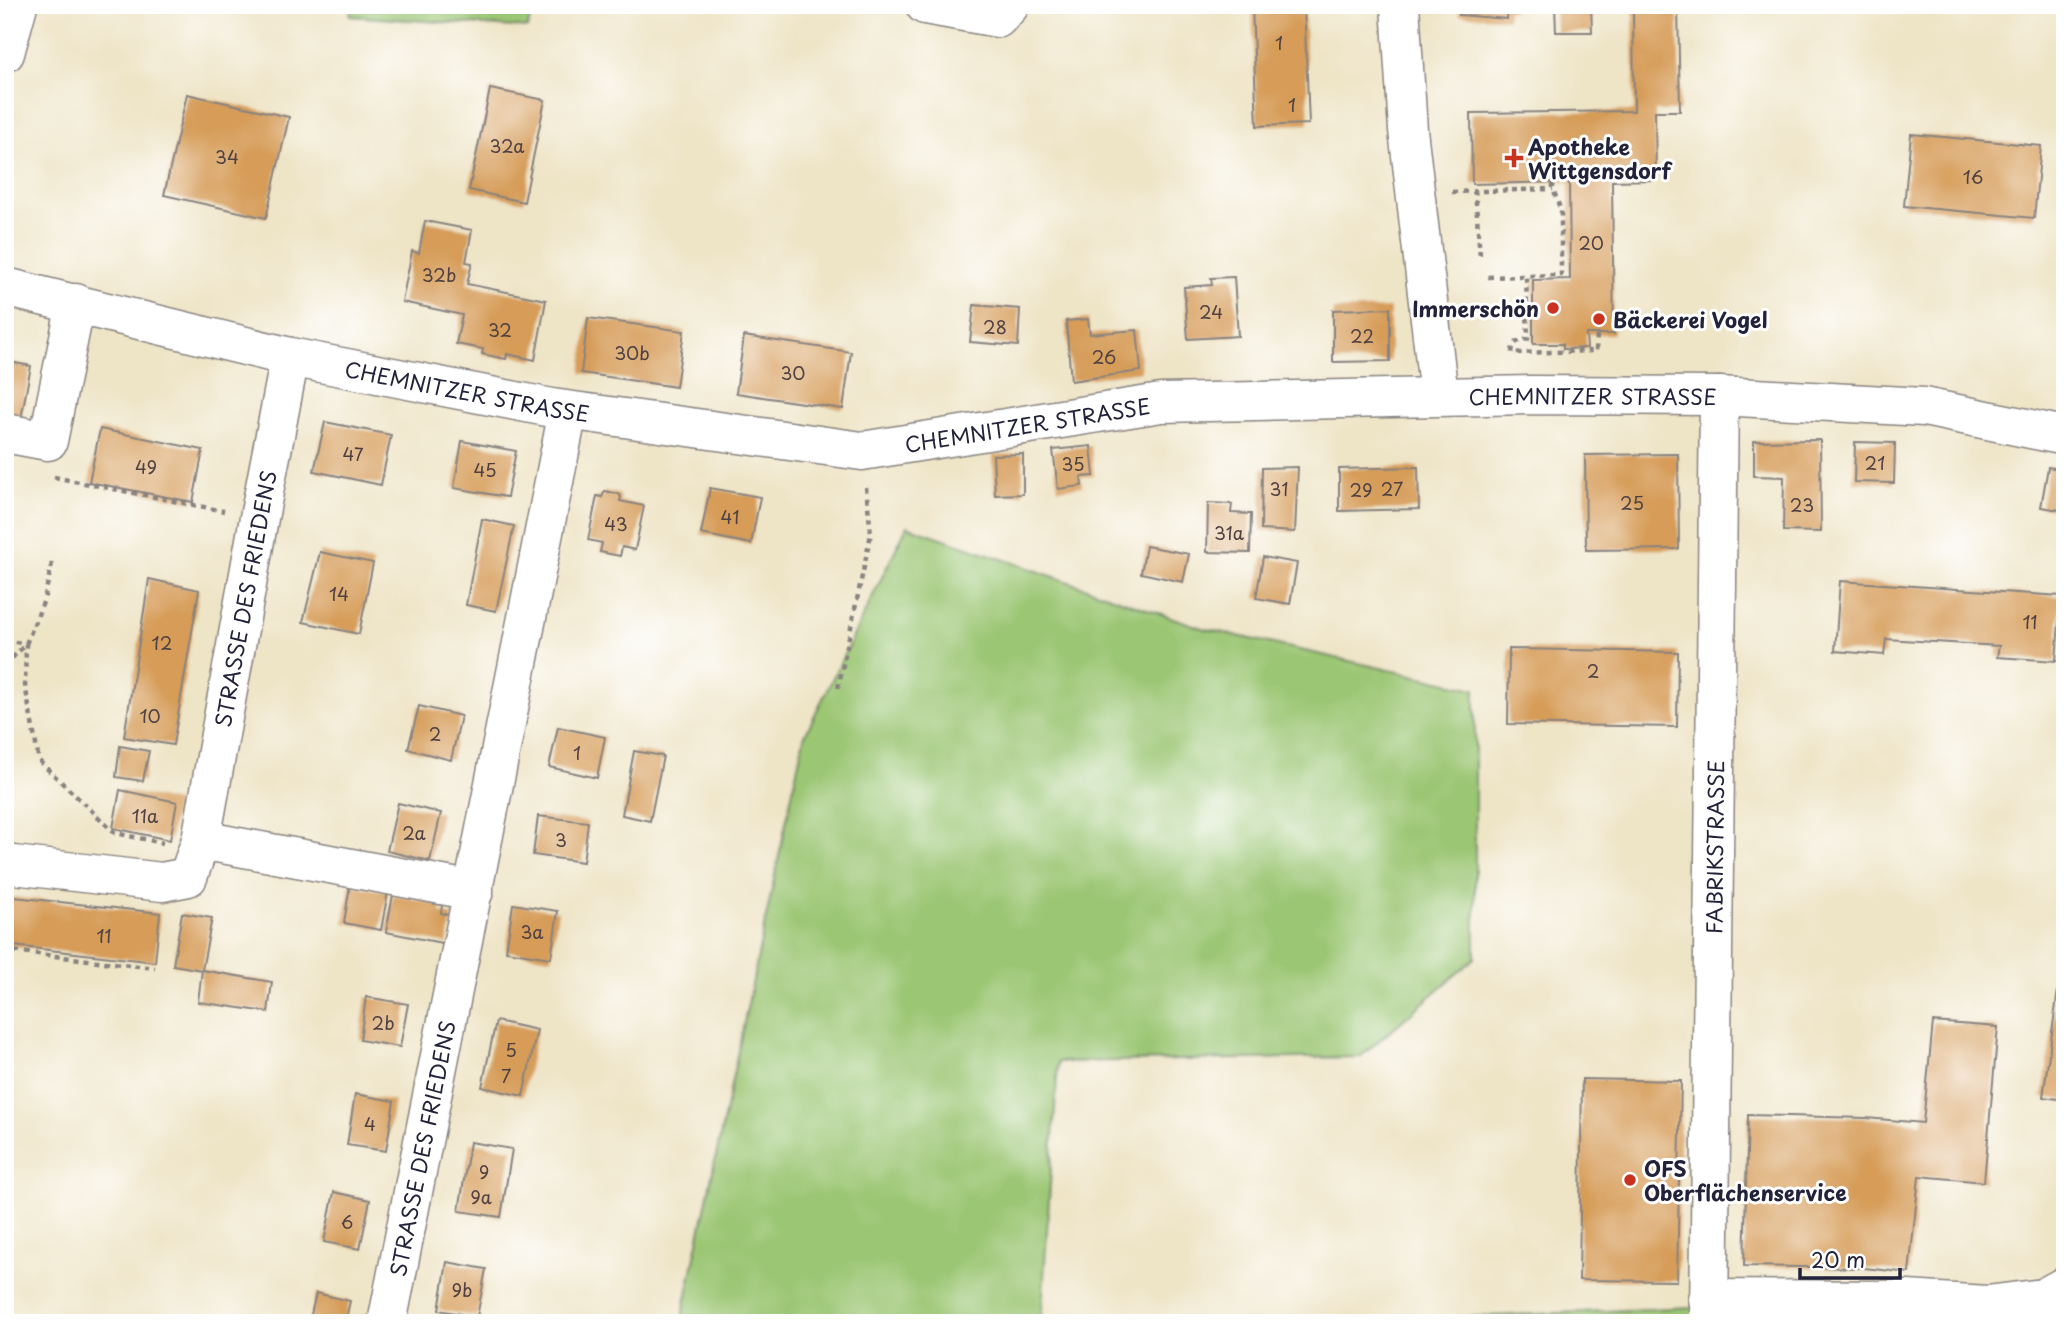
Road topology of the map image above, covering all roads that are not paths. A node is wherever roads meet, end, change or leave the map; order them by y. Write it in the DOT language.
graph roads {
  1 [pos="18,5"];
  2 [pos="925,5"];
  3 [pos="1010,5"];
  4 [pos="1400,5"];
  5 [pos="5,52"];
  6 [pos="5,287"];
  7 [pos="76,303"];
  8 [pos="290,357"];
  9 [pos="1438,396"];
  10 [pos="1719,396"];
  11 [pos="568,411"];
  12 [pos="5,433"];
  13 [pos="2065,436"];
  14 [pos="200,845"];
  15 [pos="5,864"];
  16 [pos="474,891"];
  17 [pos="2065,1286"];
  18 [pos="1708,1311"];
  19 [pos="387,1323"];
  1 -- 5 [label="street"];
  2 -- 3 [label="street"];
  4 -- 9 [label="street"];
  6 -- 7 [label="street, CHEMNITZER STRASSE"];
  7 -- 8 [label="street, CHEMNITZER STRASSE"];
  7 -- 12 [label="street"];
  8 -- 11 [label="street, CHEMNITZER STRASSE"];
  8 -- 14 [label="street, STRASSE DES FRIEDENS"];
  9 -- 10 [label="street, CHEMNITZER STRASSE"];
  9 -- 11 [label="street, CHEMNITZER STRASSE"];
  10 -- 13 [label="street, CHEMNITZER STRASSE"];
  10 -- 18 [label="street, FABRIKSTRASSE"];
  11 -- 16 [label="street, STRASSE DES FRIEDENS"];
  14 -- 15 [label="street, STRASSE DES FRIEDENS"];
  14 -- 16 [label="street"];
  16 -- 19 [label="street, STRASSE DES FRIEDENS"];
  17 -- 18 [label="street"];
}
